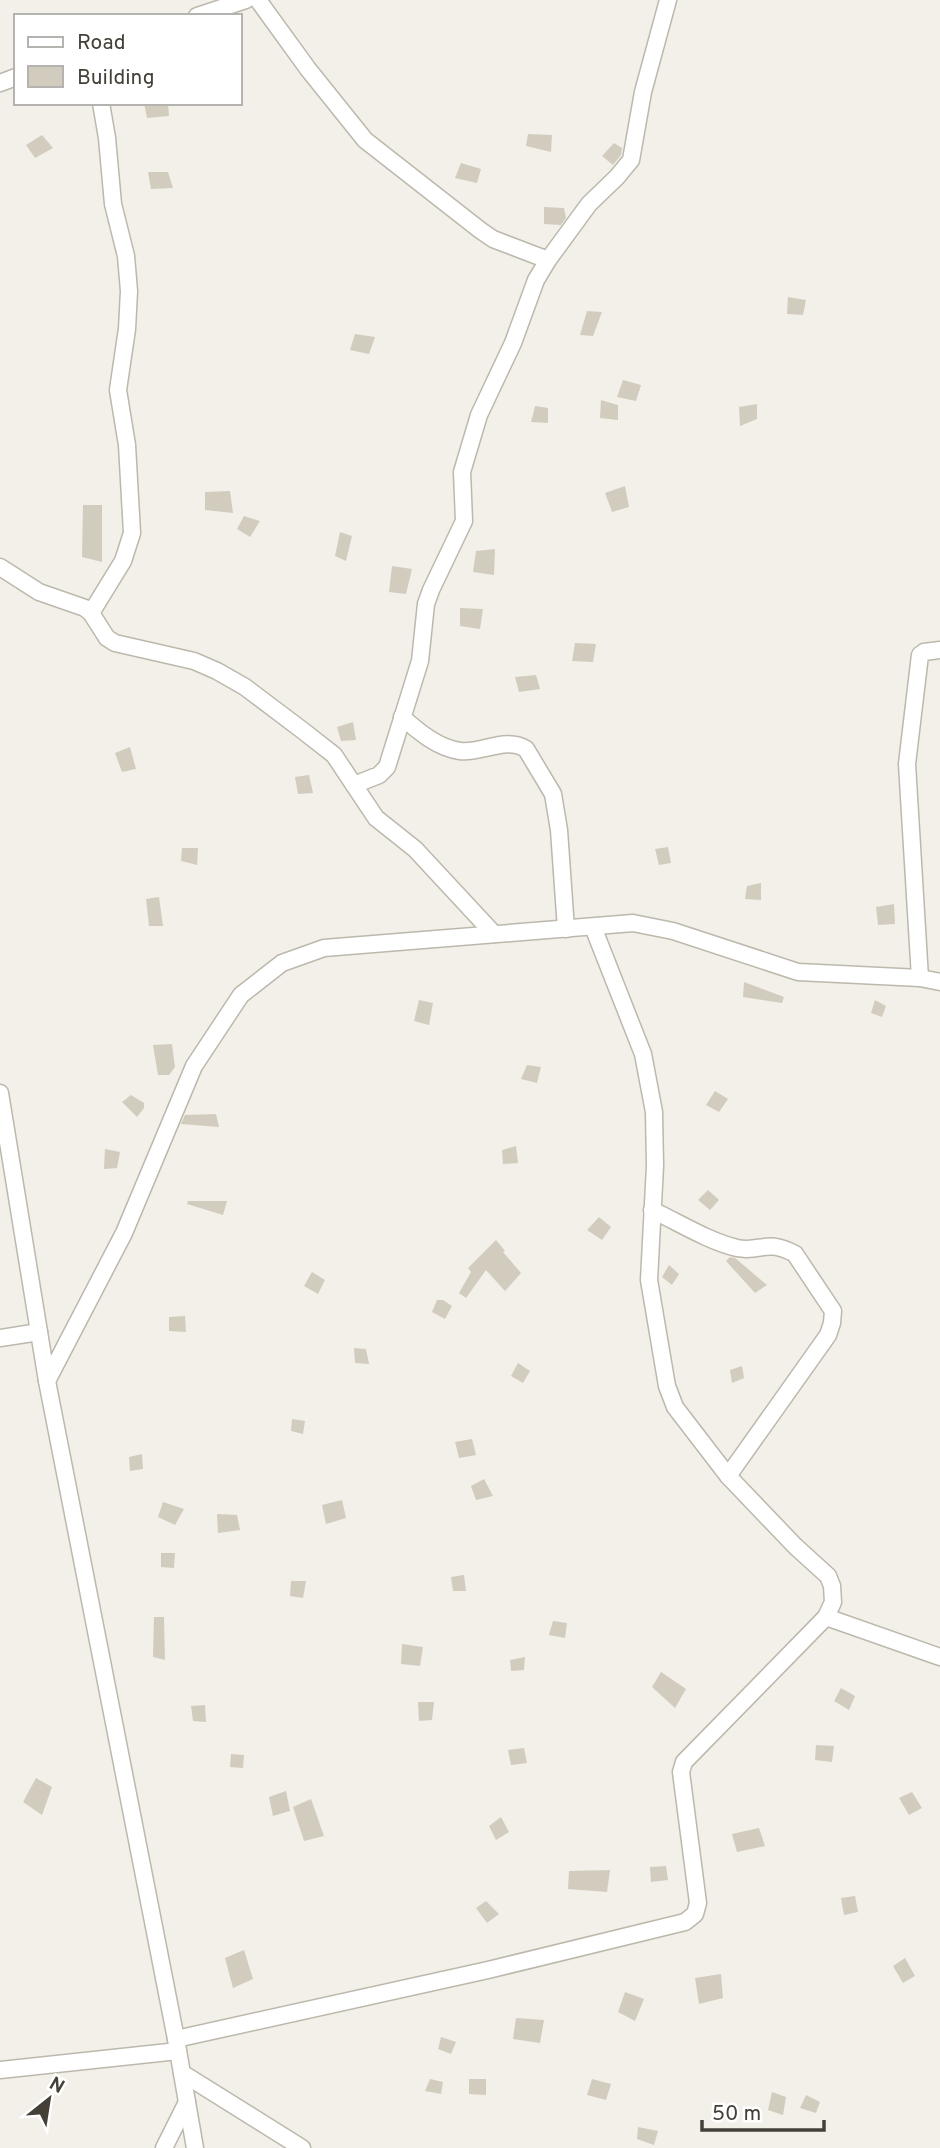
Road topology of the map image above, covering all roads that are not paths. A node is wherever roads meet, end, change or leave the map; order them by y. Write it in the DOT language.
graph roads {
  1 [pos="246,0"];
  2 [pos="258,0"];
  3 [pos="668,0"];
  4 [pos="203,14"];
  5 [pos="101,105"];
  6 [pos="548,260"];
  7 [pos="0,567"];
  8 [pos="91,613"];
  9 [pos="940,650"];
  10 [pos="402,718"];
  11 [pos="354,785"];
  12 [pos="593,926"];
  13 [pos="566,929"];
  14 [pos="494,934"];
  15 [pos="920,978"];
  16 [pos="940,982"];
  17 [pos="0,1093"];
  18 [pos="652,1210"];
  19 [pos="39,1332"];
  20 [pos="0,1338"];
  21 [pos="47,1381"];
  22 [pos="728,1476"];
  23 [pos="826,1617"];
  24 [pos="940,1657"];
  25 [pos="177,2045"];
  26 [pos="0,2070"];
  27 [pos="182,2073"];
  28 [pos="187,2102"];
  29 [pos="164,2148"];
  30 [pos="195,2148"];
  31 [pos="302,2148"];
  1 -- 4 [label="street"];
  2 -- 6 [label="street"];
  3 -- 6 [label="street"];
  5 -- 8 [label="street"];
  6 -- 10 [label="street"];
  7 -- 8 [label="street"];
  8 -- 11 [label="street"];
  9 -- 15 [label="street"];
  10 -- 11 [label="street"];
  10 -- 13 [label="street"];
  11 -- 14 [label="street"];
  12 -- 13 [label="street"];
  12 -- 15 [label="street"];
  12 -- 18 [label="street"];
  13 -- 14 [label="street"];
  14 -- 21 [label="street"];
  15 -- 16 [label="street"];
  17 -- 19 [label="street"];
  18 -- 22 [label="street"];
  18 -- 22 [label="street"];
  19 -- 20 [label="street"];
  19 -- 21 [label="street"];
  21 -- 25 [label="street"];
  22 -- 23 [label="street"];
  23 -- 24 [label="street"];
  23 -- 25 [label="street"];
  25 -- 26 [label="street"];
  25 -- 27 [label="street"];
  27 -- 28 [label="street"];
  27 -- 31 [label="street"];
  28 -- 29 [label="street"];
  28 -- 30 [label="street"];
}
